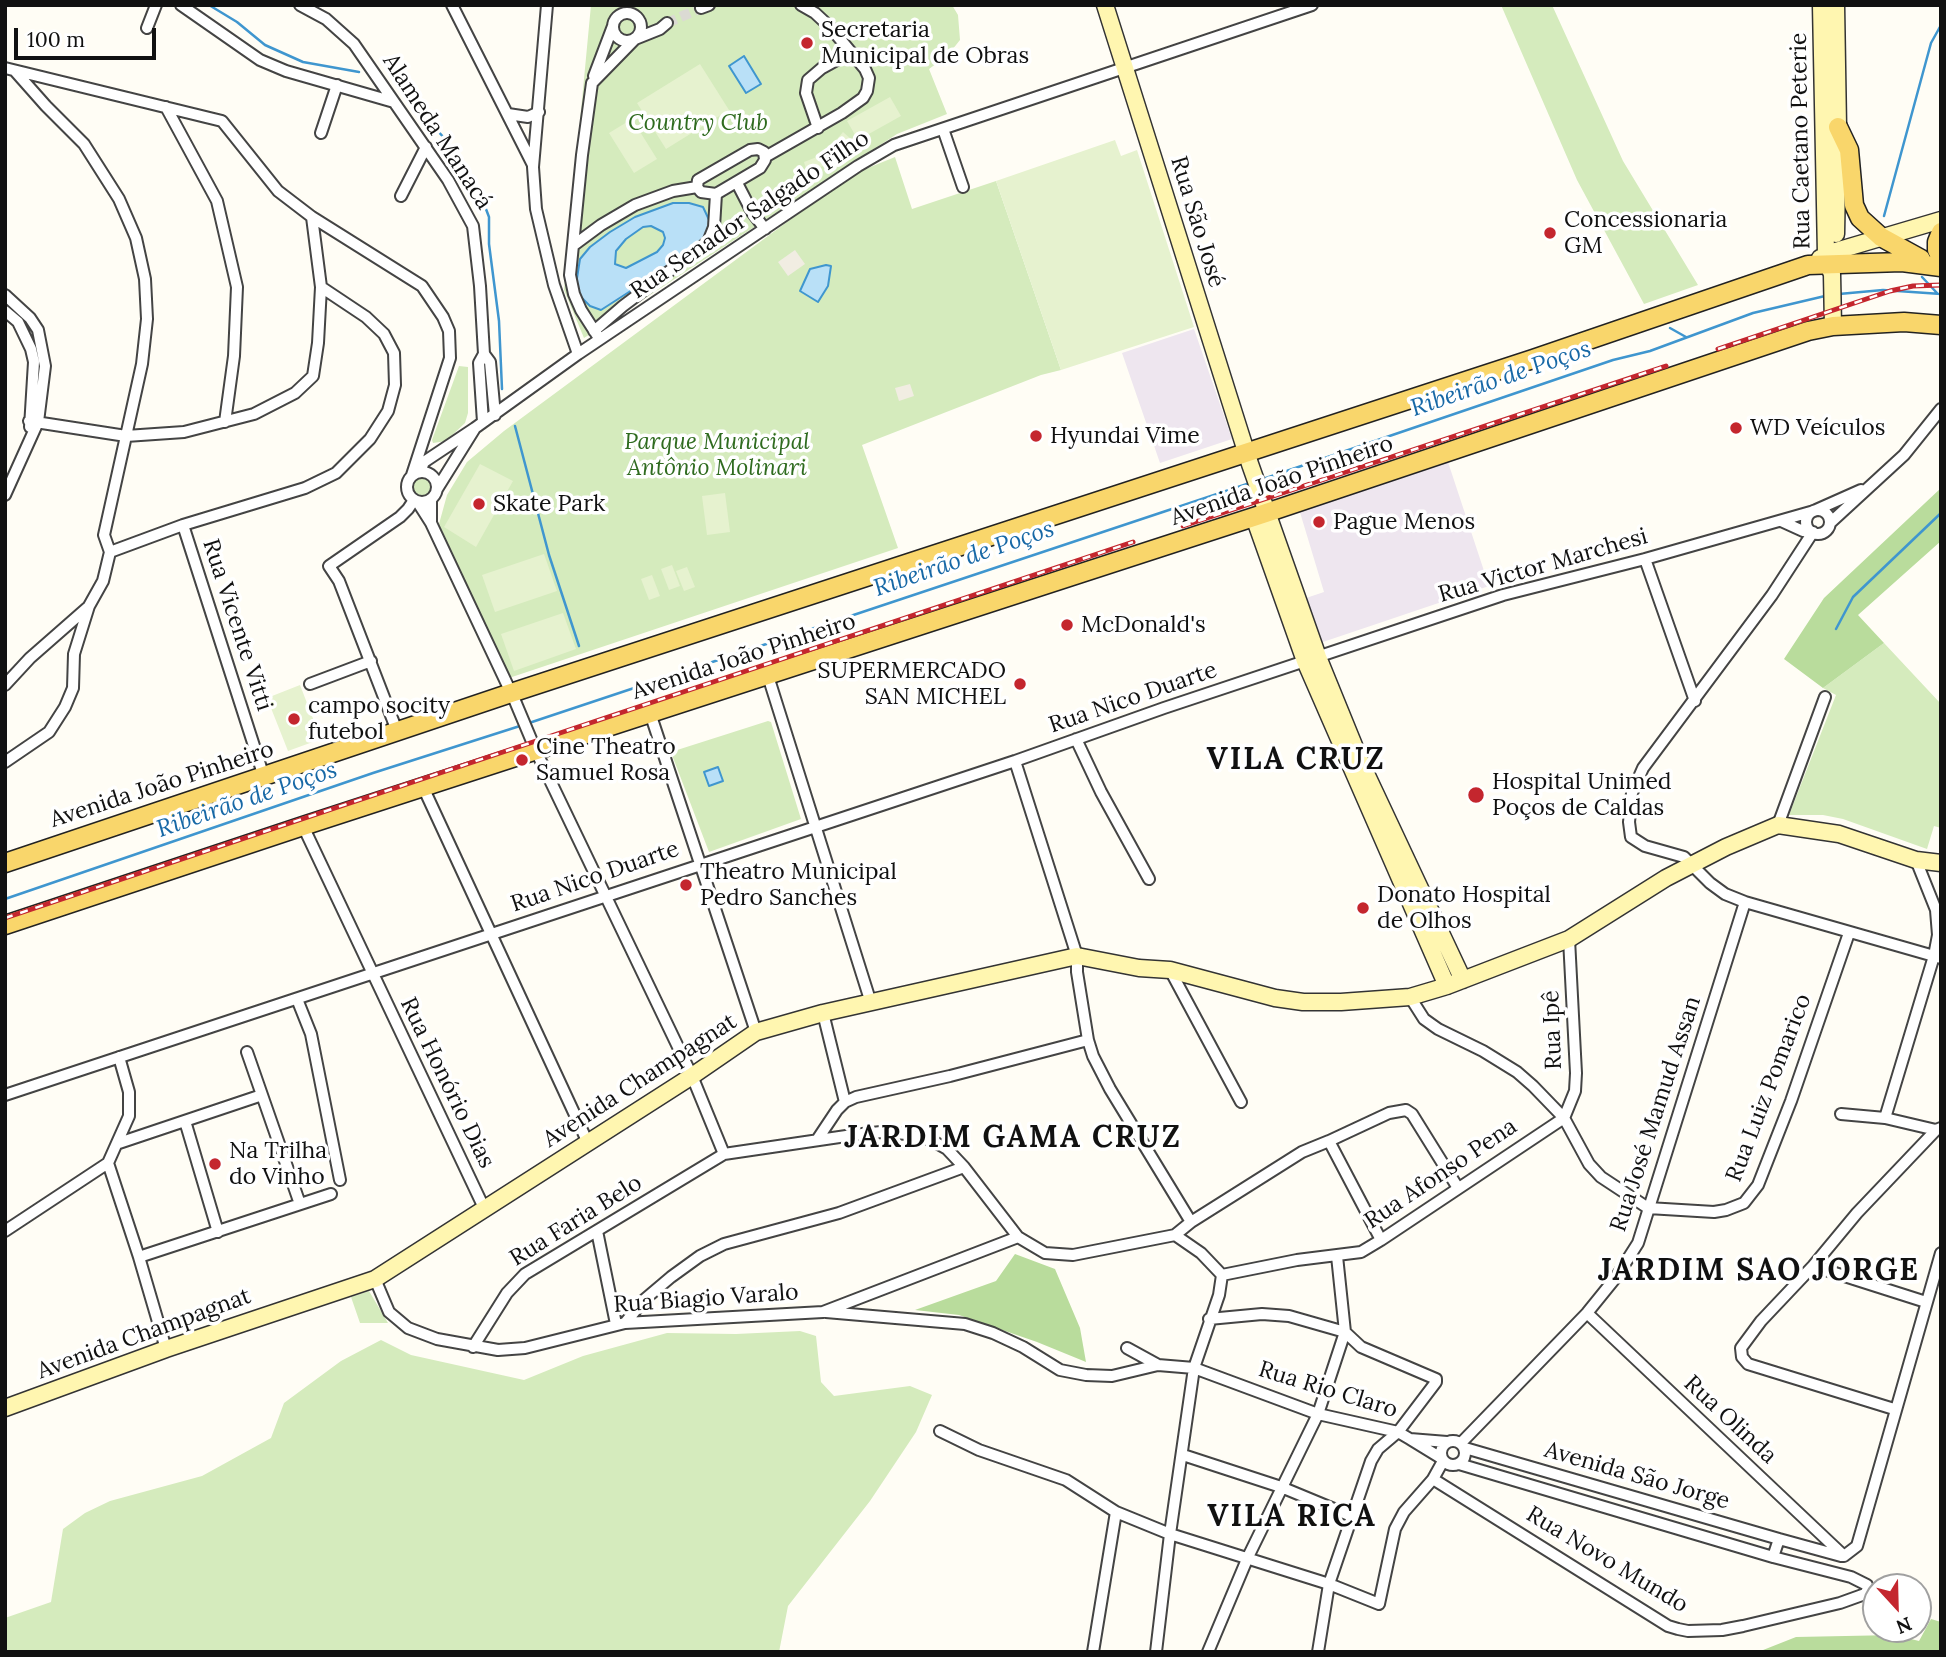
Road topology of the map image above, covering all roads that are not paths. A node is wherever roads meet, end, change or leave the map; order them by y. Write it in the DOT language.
graph roads {
  1 [pos="156,5"];
  2 [pos="181,5"];
  3 [pos="300,5"];
  4 [pos="452,5"];
  5 [pos="547,5"];
  6 [pos="618,5"];
  7 [pos="801,5"];
  8 [pos="1105,5"];
  9 [pos="1312,5"];
  10 [pos="1821,5"];
  11 [pos="1836,5"];
  12 [pos="1294,8"];
  13 [pos="814,9"];
  14 [pos="633,10"];
  15 [pos="615,21"];
  16 [pos="667,23"];
  17 [pos="147,28"];
  18 [pos="635,39"];
  19 [pos="851,52"];
  20 [pos="1125,69"];
  21 [pos="10,70"];
  22 [pos="592,83"];
  23 [pos="337,85"];
  24 [pos="394,102"];
  25 [pos="166,107"];
  26 [pos="539,112"];
  27 [pos="508,114"];
  28 [pos="1838,127"];
  29 [pos="818,128"];
  30 [pos="943,129"];
  31 [pos="321,133"];
  32 [pos="426,147"];
  33 [pos="765,157"];
  34 [pos="533,167"];
  35 [pos="737,183"];
  36 [pos="697,187"];
  37 [pos="963,187"];
  38 [pos="716,194"];
  39 [pos="401,195"];
  40 [pos="312,217"];
  41 [pos="1941,220"];
  42 [pos="765,229"];
  43 [pos="1941,232"];
  44 [pos="1881,237"];
  45 [pos="574,245"];
  46 [pos="1941,257"];
  47 [pos="1829,264"];
  48 [pos="1941,267"];
  49 [pos="321,287"];
  50 [pos="5,295"];
  51 [pos="5,311"];
  52 [pos="1827,322"];
  53 [pos="1941,325"];
  54 [pos="597,336"];
  55 [pos="484,354"];
  56 [pos="578,354"];
  57 [pos="1941,409"];
  58 [pos="495,415"];
  59 [pos="34,422"];
  60 [pos="225,422"];
  61 [pos="479,425"];
  62 [pos="126,436"];
  63 [pos="1248,459"];
  64 [pos="416,474"];
  65 [pos="1870,485"];
  66 [pos="434,494"];
  67 [pos="5,495"];
  68 [pos="415,500"];
  69 [pos="1261,509"];
  70 [pos="1815,510"];
  71 [pos="1781,521"];
  72 [pos="431,523"];
  73 [pos="1830,523"];
  74 [pos="183,525"];
  75 [pos="1798,528"];
  76 [pos="1813,532"];
  77 [pos="1804,546"];
  78 [pos="110,552"];
  79 [pos="1645,559"];
  80 [pos="89,606"];
  81 [pos="1311,659"];
  82 [pos="371,661"];
  83 [pos="768,676"];
  84 [pos="310,684"];
  85 [pos="5,685"];
  86 [pos="1825,697"];
  87 [pos="514,700"];
  88 [pos="1695,701"];
  89 [pos="650,713"];
  90 [pos="397,731"];
  91 [pos="1076,739"];
  92 [pos="532,743"];
  93 [pos="1015,761"];
  94 [pos="5,762"];
  95 [pos="264,777"];
  96 [pos="423,787"];
  97 [pos="303,825"];
  98 [pos="816,825"];
  99 [pos="1778,825"];
  100 [pos="1916,860"];
  101 [pos="5,863"];
  102 [pos="1941,863"];
  103 [pos="699,864"];
  104 [pos="1693,865"];
  105 [pos="1405,870"];
  106 [pos="1149,880"];
  107 [pos="606,896"];
  108 [pos="1745,902"];
  109 [pos="5,925"];
  110 [pos="1849,933"];
  111 [pos="491,934"];
  112 [pos="1569,939"];
  113 [pos="1077,956"];
  114 [pos="1938,957"];
  115 [pos="1170,970"];
  116 [pos="372,974"];
  117 [pos="1464,980"];
  118 [pos="1447,986"];
  119 [pos="1410,997"];
  120 [pos="297,999"];
  121 [pos="871,1003"];
  122 [pos="823,1013"];
  123 [pos="756,1032"];
  124 [pos="1088,1040"];
  125 [pos="247,1052"];
  126 [pos="119,1058"];
  127 [pos="692,1076"];
  128 [pos="5,1095"];
  129 [pos="262,1095"];
  130 [pos="845,1102"];
  131 [pos="1241,1102"];
  132 [pos="1841,1114"];
  133 [pos="1564,1118"];
  134 [pos="1885,1118"];
  135 [pos="185,1121"];
  136 [pos="1938,1129"];
  137 [pos="817,1140"];
  138 [pos="1329,1142"];
  139 [pos="119,1143"];
  140 [pos="588,1143"];
  141 [pos="724,1154"];
  142 [pos="108,1163"];
  143 [pos="964,1167"];
  144 [pos="340,1180"];
  145 [pos="1458,1188"];
  146 [pos="331,1194"];
  147 [pos="300,1204"];
  148 [pos="1648,1208"];
  149 [pos="485,1210"];
  150 [pos="1191,1222"];
  151 [pos="5,1231"];
  152 [pos="597,1231"];
  153 [pos="218,1232"];
  154 [pos="1175,1235"];
  155 [pos="1018,1237"];
  156 [pos="1381,1240"];
  157 [pos="1941,1253"];
  158 [pos="1337,1256"];
  159 [pos="139,1257"];
  160 [pos="1813,1266"];
  161 [pos="1222,1275"];
  162 [pos="375,1279"];
  163 [pos="1926,1302"];
  164 [pos="823,1312"];
  165 [pos="1587,1314"];
  166 [pos="1209,1319"];
  167 [pos="620,1323"];
  168 [pos="1345,1332"];
  169 [pos="473,1347"];
  170 [pos="1127,1348"];
  171 [pos="166,1349"];
  172 [pos="1158,1365"];
  173 [pos="1194,1368"];
  174 [pos="5,1408"];
  175 [pos="1894,1409"];
  176 [pos="1318,1414"];
  177 [pos="940,1431"];
  178 [pos="1398,1432"];
  179 [pos="1410,1439"];
  180 [pos="1447,1441"];
  181 [pos="1463,1446"];
  182 [pos="1183,1455"];
  183 [pos="1442,1460"];
  184 [pos="1459,1464"];
  185 [pos="1433,1479"];
  186 [pos="1281,1487"];
  187 [pos="1116,1512"];
  188 [pos="1351,1516"];
  189 [pos="1170,1534"];
  190 [pos="1779,1539"];
  191 [pos="1844,1556"];
  192 [pos="1248,1557"];
  193 [pos="1773,1557"];
  194 [pos="1851,1577"];
  195 [pos="1329,1584"];
  196 [pos="1093,1652"];
  197 [pos="1156,1652"];
  198 [pos="1208,1652"];
  199 [pos="1318,1652"];
  1 -- 17 [label="street"];
  2 -- 23 [label="street"];
  3 -- 24 [label="street, Alameda Manacá"];
  4 -- 27 [label="street"];
  5 -- 26 [label="street"];
  6 -- 15 [label="street"];
  7 -- 13 [label="street"];
  8 -- 20 [label="street, Rua São José"];
  9 -- 12 [label="street, Rua Senador Salgado Filho"];
  10 -- 47 [label="street, Rua Caetano Peterie"];
  11 -- 28 [label="street, Rua Caetano Peterie"];
  12 -- 20 [label="street, Rua Senador Salgado Filho"];
  13 -- 19 [label="street"];
  14 -- 15 [label="street"];
  14 -- 18 [label="street"];
  15 -- 18 [label="street"];
  15 -- 22 [label="street"];
  16 -- 18 [label="street"];
  18 -- 22 [label="street"];
  19 -- 29 [label="street"];
  19 -- 29 [label="street"];
  20 -- 30 [label="street, Rua Senador Salgado Filho"];
  20 -- 63 [label="street, Rua São José"];
  21 -- 25 [label="street"];
  21 -- 62 [label="street"];
  22 -- 45 [label="street"];
  23 -- 24 [label="street"];
  23 -- 31 [label="street"];
  24 -- 32 [label="street, Alameda Manacá"];
  25 -- 40 [label="street"];
  25 -- 60 [label="street"];
  26 -- 27 [label="street"];
  26 -- 34 [label="street"];
  27 -- 34 [label="street"];
  28 -- 44 [label="main road"];
  28 -- 47 [label="street, Rua Caetano Peterie"];
  29 -- 33 [label="street"];
  30 -- 37 [label="street"];
  30 -- 42 [label="street, Rua Senador Salgado Filho"];
  32 -- 39 [label="street"];
  32 -- 55 [label="street, Alameda Manacá"];
  33 -- 35 [label="street"];
  33 -- 36 [label="street"];
  34 -- 56 [label="street"];
  35 -- 38 [label="street"];
  35 -- 42 [label="street"];
  36 -- 38 [label="street"];
  36 -- 45 [label="street"];
  38 -- 54 [label="street"];
  40 -- 49 [label="street"];
  40 -- 64 [label="street"];
  41 -- 44 [label="street, Avenida João Pinheiro"];
  42 -- 54 [label="street, Rua Senador Salgado Filho"];
  43 -- 46 [label="main road"];
  44 -- 47 [label="street, Avenida João Pinheiro"];
  44 -- 48 [label="main road"];
  45 -- 54 [label="street"];
  47 -- 48 [label="main road"];
  47 -- 52 [label="street, Rua Caetano Peterie"];
  47 -- 63 [label="main road, Avenida João Pinheiro"];
  49 -- 60 [label="street"];
  49 -- 74 [label="street"];
  50 -- 59 [label="street"];
  51 -- 59 [label="street"];
  52 -- 53 [label="main road, Avenida João Pinheiro"];
  52 -- 69 [label="main road, Avenida João Pinheiro"];
  54 -- 56 [label="street, Rua Senador Salgado Filho"];
  55 -- 58 [label="street, Alameda Manacá"];
  55 -- 61 [label="street, Alameda Manacá"];
  56 -- 58 [label="street, Rua Senador Salgado Filho"];
  57 -- 65 [label="street"];
  58 -- 61 [label="street, Rua Senador Salgado Filho"];
  59 -- 62 [label="street"];
  59 -- 67 [label="street"];
  60 -- 62 [label="street"];
  61 -- 64 [label="street, Rua Senador Salgado Filho"];
  61 -- 66 [label="street"];
  62 -- 78 [label="street"];
  63 -- 69 [label="street, Rua São José"];
  63 -- 87 [label="main road, Avenida João Pinheiro"];
  64 -- 66 [label="street"];
  64 -- 68 [label="street"];
  65 -- 70 [label="street, Rua Victor Marchesi"];
  65 -- 73 [label="street"];
  66 -- 68 [label="street"];
  66 -- 72 [label="street"];
  68 -- 72 [label="street"];
  68 -- 82 [label="street"];
  69 -- 81 [label="street, Rua São José"];
  69 -- 83 [label="main road, Avenida João Pinheiro"];
  70 -- 71 [label="street, Rua Victor Marchesi"];
  70 -- 73 [label="street"];
  70 -- 76 [label="street"];
  71 -- 75 [label="street"];
  71 -- 79 [label="street, Rua Victor Marchesi"];
  72 -- 87 [label="street"];
  73 -- 76 [label="street"];
  74 -- 78 [label="street"];
  74 -- 95 [label="street, Rua Vicente Vitti"];
  75 -- 76 [label="street"];
  75 -- 77 [label="street"];
  76 -- 77 [label="street"];
  77 -- 88 [label="street"];
  78 -- 80 [label="street"];
  79 -- 81 [label="street, Rua Victor Marchesi"];
  79 -- 88 [label="street"];
  80 -- 85 [label="street"];
  80 -- 94 [label="street"];
  81 -- 91 [label="street, Rua Nico Duarte"];
  81 -- 105 [label="street, Rua São José"];
  82 -- 84 [label="street"];
  82 -- 90 [label="street"];
  83 -- 89 [label="main road, Avenida João Pinheiro"];
  83 -- 98 [label="street"];
  86 -- 99 [label="street"];
  87 -- 90 [label="main road, Avenida João Pinheiro"];
  87 -- 92 [label="street"];
  88 -- 104 [label="street"];
  89 -- 92 [label="main road, Avenida João Pinheiro"];
  89 -- 103 [label="street"];
  90 -- 95 [label="main road, Avenida João Pinheiro"];
  91 -- 93 [label="street, Rua Nico Duarte"];
  91 -- 106 [label="street"];
  92 -- 96 [label="main road, Avenida João Pinheiro"];
  92 -- 107 [label="street"];
  93 -- 98 [label="street, Rua Nico Duarte"];
  93 -- 113 [label="street"];
  95 -- 101 [label="main road, Avenida João Pinheiro"];
  96 -- 97 [label="main road, Avenida João Pinheiro"];
  96 -- 111 [label="street"];
  97 -- 109 [label="main road, Avenida João Pinheiro"];
  97 -- 116 [label="street, Rua Honório Dias"];
  98 -- 103 [label="street, Rua Nico Duarte"];
  98 -- 121 [label="street"];
  99 -- 100 [label="street"];
  99 -- 104 [label="street, Avenida Champagnat"];
  100 -- 102 [label="street"];
  100 -- 114 [label="street"];
  103 -- 107 [label="street, Rua Nico Duarte"];
  103 -- 123 [label="street"];
  104 -- 108 [label="street"];
  104 -- 112 [label="street, Avenida Champagnat"];
  105 -- 117 [label="street"];
  105 -- 118 [label="street"];
  107 -- 111 [label="street, Rua Nico Duarte"];
  107 -- 127 [label="street"];
  108 -- 110 [label="street"];
  108 -- 148 [label="street, Rua José Mamud Assan"];
  110 -- 114 [label="street"];
  110 -- 148 [label="street, Rua Luiz Pomarico"];
  111 -- 116 [label="street, Rua Nico Duarte"];
  111 -- 140 [label="street"];
  112 -- 117 [label="street, Avenida Champagnat"];
  112 -- 133 [label="street, Rua Ipê"];
  113 -- 115 [label="street, Avenida Champagnat"];
  113 -- 121 [label="street, Avenida Champagnat"];
  113 -- 124 [label="street"];
  114 -- 134 [label="street"];
  115 -- 119 [label="street, Avenida Champagnat"];
  115 -- 131 [label="street"];
  116 -- 120 [label="street, Rua Nico Duarte"];
  116 -- 149 [label="street, Rua Honório Dias"];
  117 -- 118 [label="street, Avenida Champagnat"];
  118 -- 119 [label="street, Avenida Champagnat"];
  119 -- 133 [label="street"];
  120 -- 126 [label="street, Rua Nico Duarte"];
  120 -- 144 [label="street"];
  121 -- 122 [label="street, Avenida Champagnat"];
  122 -- 123 [label="street, Avenida Champagnat"];
  122 -- 130 [label="street"];
  123 -- 127 [label="street, Avenida Champagnat"];
  124 -- 130 [label="street"];
  124 -- 150 [label="street"];
  125 -- 129 [label="street"];
  126 -- 128 [label="street, Rua Nico Duarte"];
  126 -- 139 [label="street"];
  127 -- 140 [label="street, Avenida Champagnat"];
  127 -- 141 [label="street"];
  129 -- 135 [label="street"];
  129 -- 147 [label="street"];
  130 -- 137 [label="street"];
  132 -- 134 [label="street"];
  133 -- 145 [label="street, Rua Afonso Pena"];
  133 -- 148 [label="street"];
  134 -- 136 [label="street"];
  135 -- 139 [label="street"];
  135 -- 153 [label="street"];
  136 -- 160 [label="street"];
  137 -- 141 [label="street"];
  137 -- 143 [label="street"];
  138 -- 145 [label="street"];
  138 -- 150 [label="street"];
  138 -- 156 [label="street"];
  139 -- 142 [label="street"];
  140 -- 149 [label="street, Avenida Champagnat"];
  141 -- 152 [label="street, Rua Faria Belo"];
  142 -- 151 [label="street"];
  142 -- 159 [label="street"];
  143 -- 155 [label="street"];
  143 -- 167 [label="street"];
  145 -- 156 [label="street, Rua Afonso Pena"];
  146 -- 147 [label="street"];
  147 -- 153 [label="street"];
  148 -- 165 [label="street, Rua José Mamud Assan"];
  149 -- 162 [label="street, Avenida Champagnat"];
  150 -- 154 [label="street"];
  152 -- 167 [label="street"];
  152 -- 169 [label="street, Rua Faria Belo"];
  153 -- 159 [label="street"];
  154 -- 155 [label="street"];
  154 -- 161 [label="street"];
  155 -- 164 [label="street, Rua Biagio Varalo"];
  156 -- 158 [label="street, Rua Afonso Pena"];
  157 -- 163 [label="street"];
  158 -- 161 [label="street, Rua Afonso Pena"];
  158 -- 168 [label="street"];
  159 -- 171 [label="street"];
  160 -- 163 [label="street"];
  160 -- 175 [label="street"];
  161 -- 166 [label="street"];
  162 -- 169 [label="street, Rua Biagio Varalo"];
  162 -- 171 [label="street, Avenida Champagnat"];
  163 -- 175 [label="street"];
  164 -- 167 [label="street, Rua Biagio Varalo"];
  164 -- 172 [label="street"];
  165 -- 181 [label="street, Rua José Mamud Assan"];
  165 -- 191 [label="street, Rua Olinda"];
  166 -- 168 [label="street"];
  166 -- 173 [label="street"];
  167 -- 169 [label="street, Rua Biagio Varalo"];
  168 -- 176 [label="street"];
  168 -- 178 [label="street"];
  170 -- 172 [label="street"];
  171 -- 174 [label="street, Avenida Champagnat"];
  172 -- 173 [label="street, Rua Rio Claro"];
  173 -- 176 [label="street, Rua Rio Claro"];
  173 -- 182 [label="street"];
  175 -- 191 [label="street"];
  176 -- 178 [label="street, Rua Rio Claro"];
  176 -- 186 [label="street"];
  177 -- 187 [label="street"];
  178 -- 179 [label="street, Rua Rio Claro"];
  178 -- 188 [label="street"];
  179 -- 180 [label="street, Avenida São Jorge"];
  179 -- 183 [label="street, Avenida São Jorge"];
  180 -- 181 [label="street, Avenida São Jorge"];
  180 -- 183 [label="street"];
  181 -- 184 [label="street"];
  181 -- 190 [label="street, Avenida São Jorge"];
  182 -- 186 [label="street"];
  182 -- 189 [label="street"];
  183 -- 184 [label="street, Avenida São Jorge"];
  183 -- 185 [label="street"];
  184 -- 193 [label="street, Avenida São Jorge"];
  185 -- 194 [label="street, Rua Novo Mundo"];
  185 -- 195 [label="street"];
  186 -- 188 [label="street"];
  186 -- 192 [label="street"];
  187 -- 189 [label="street"];
  187 -- 196 [label="street"];
  188 -- 195 [label="street"];
  189 -- 192 [label="street"];
  189 -- 197 [label="street"];
  190 -- 191 [label="street, Avenida São Jorge"];
  190 -- 193 [label="street"];
  192 -- 195 [label="street"];
  192 -- 198 [label="street"];
  193 -- 194 [label="street, Avenida São Jorge"];
  195 -- 199 [label="street"];
}
